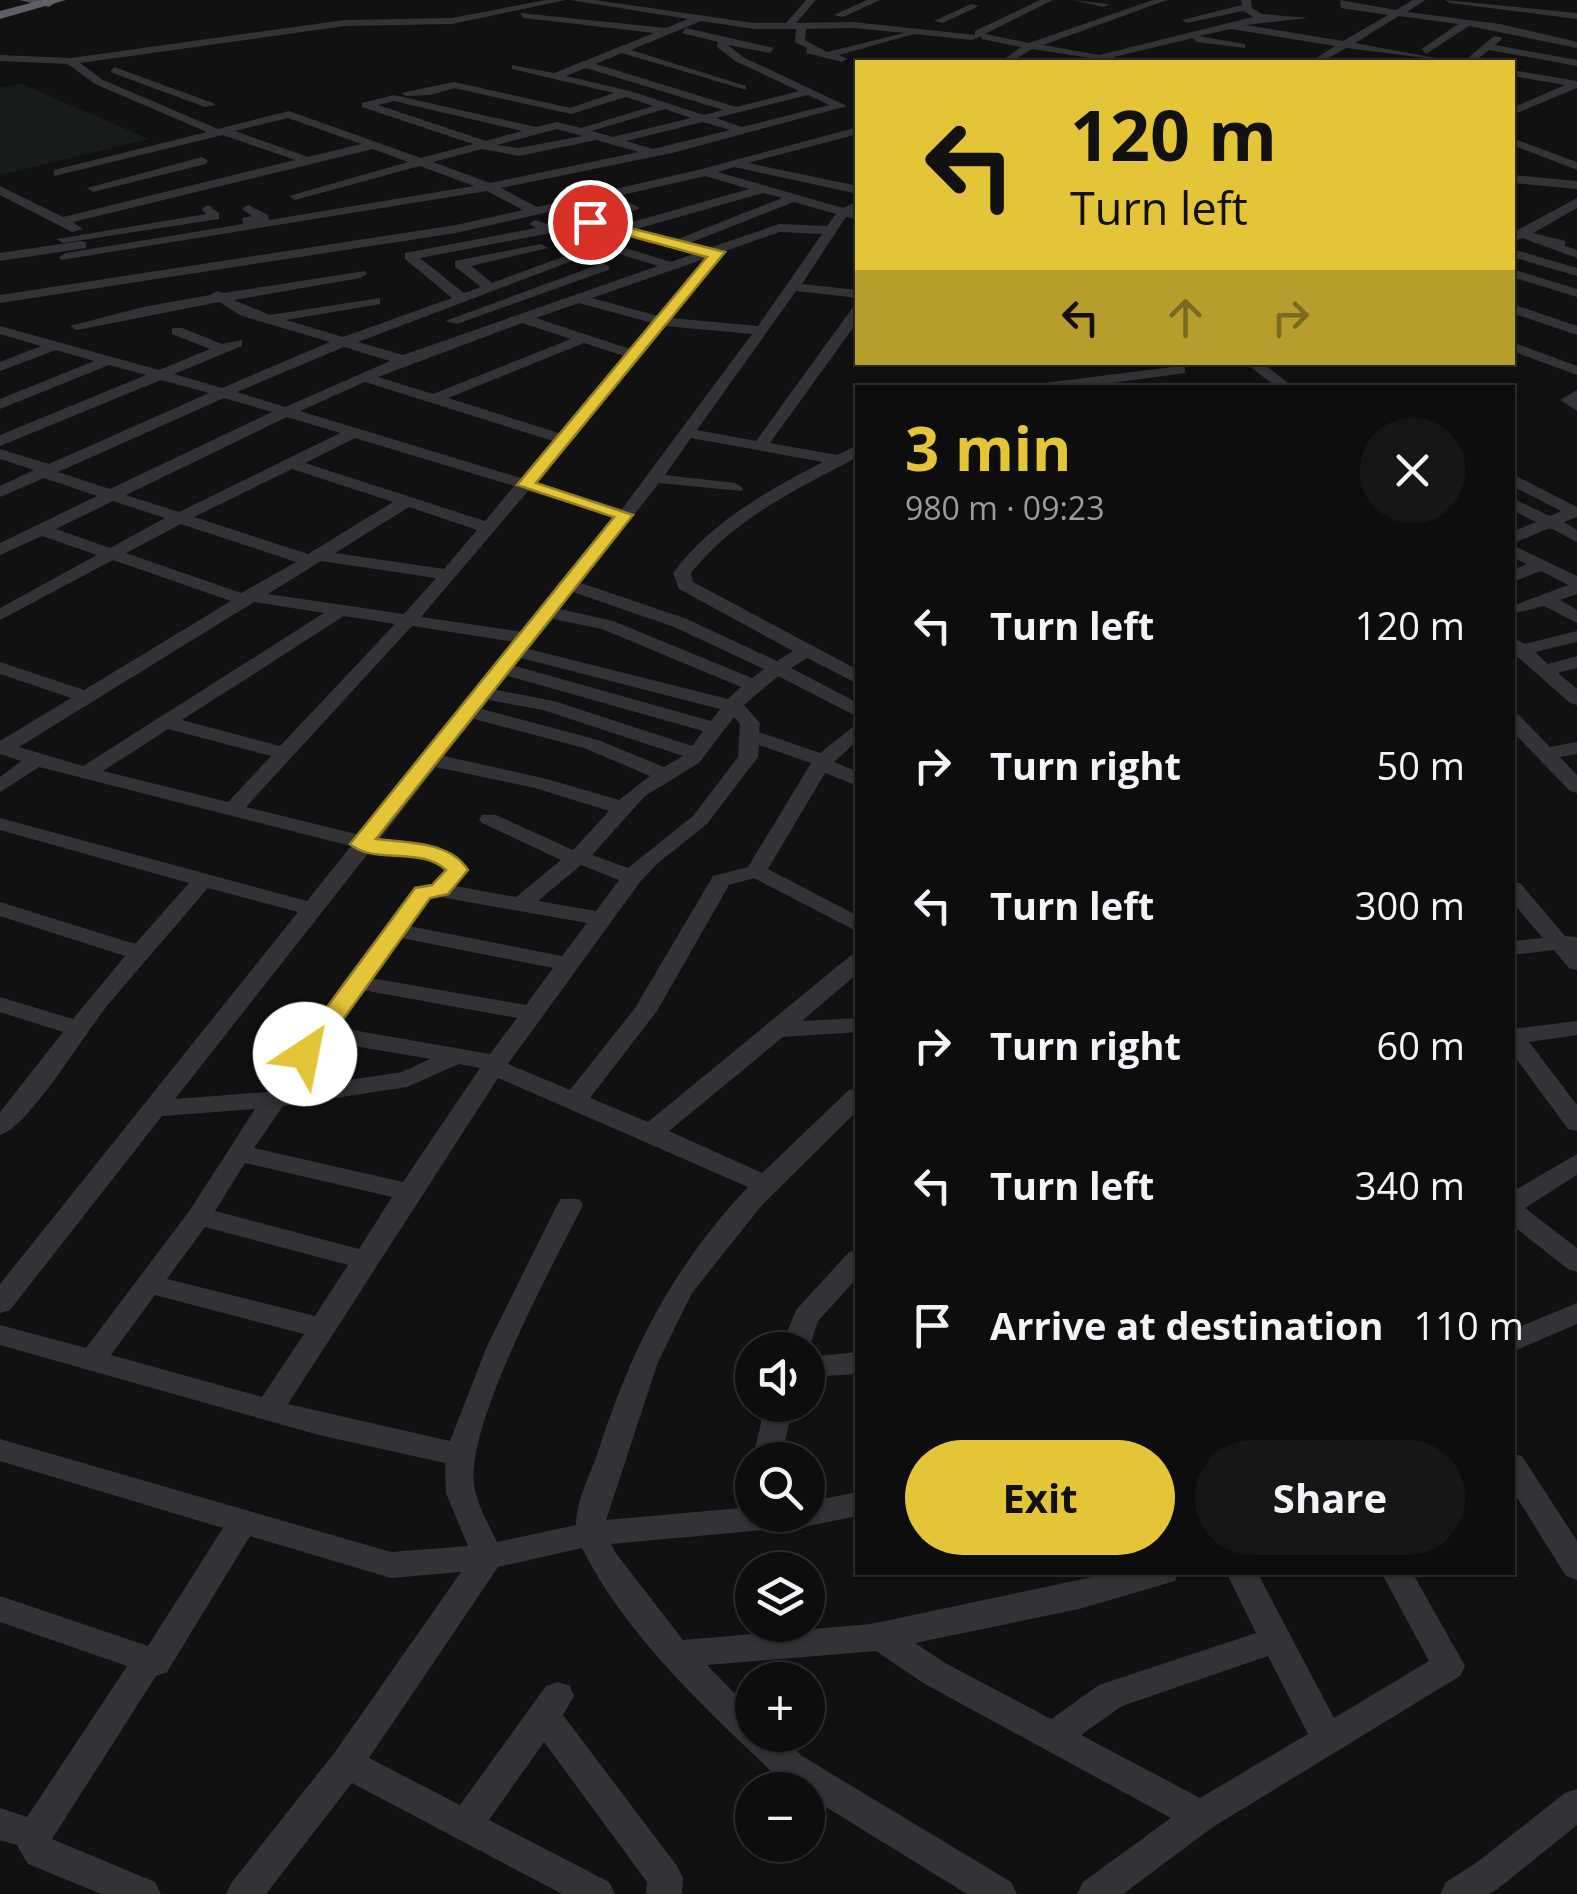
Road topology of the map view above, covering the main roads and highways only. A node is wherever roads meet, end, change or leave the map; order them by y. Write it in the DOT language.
graph roads {
  1 [pos="43,2"];
  2 [pos="0,16"];
  1 -- 2 [label="highway"];
}
